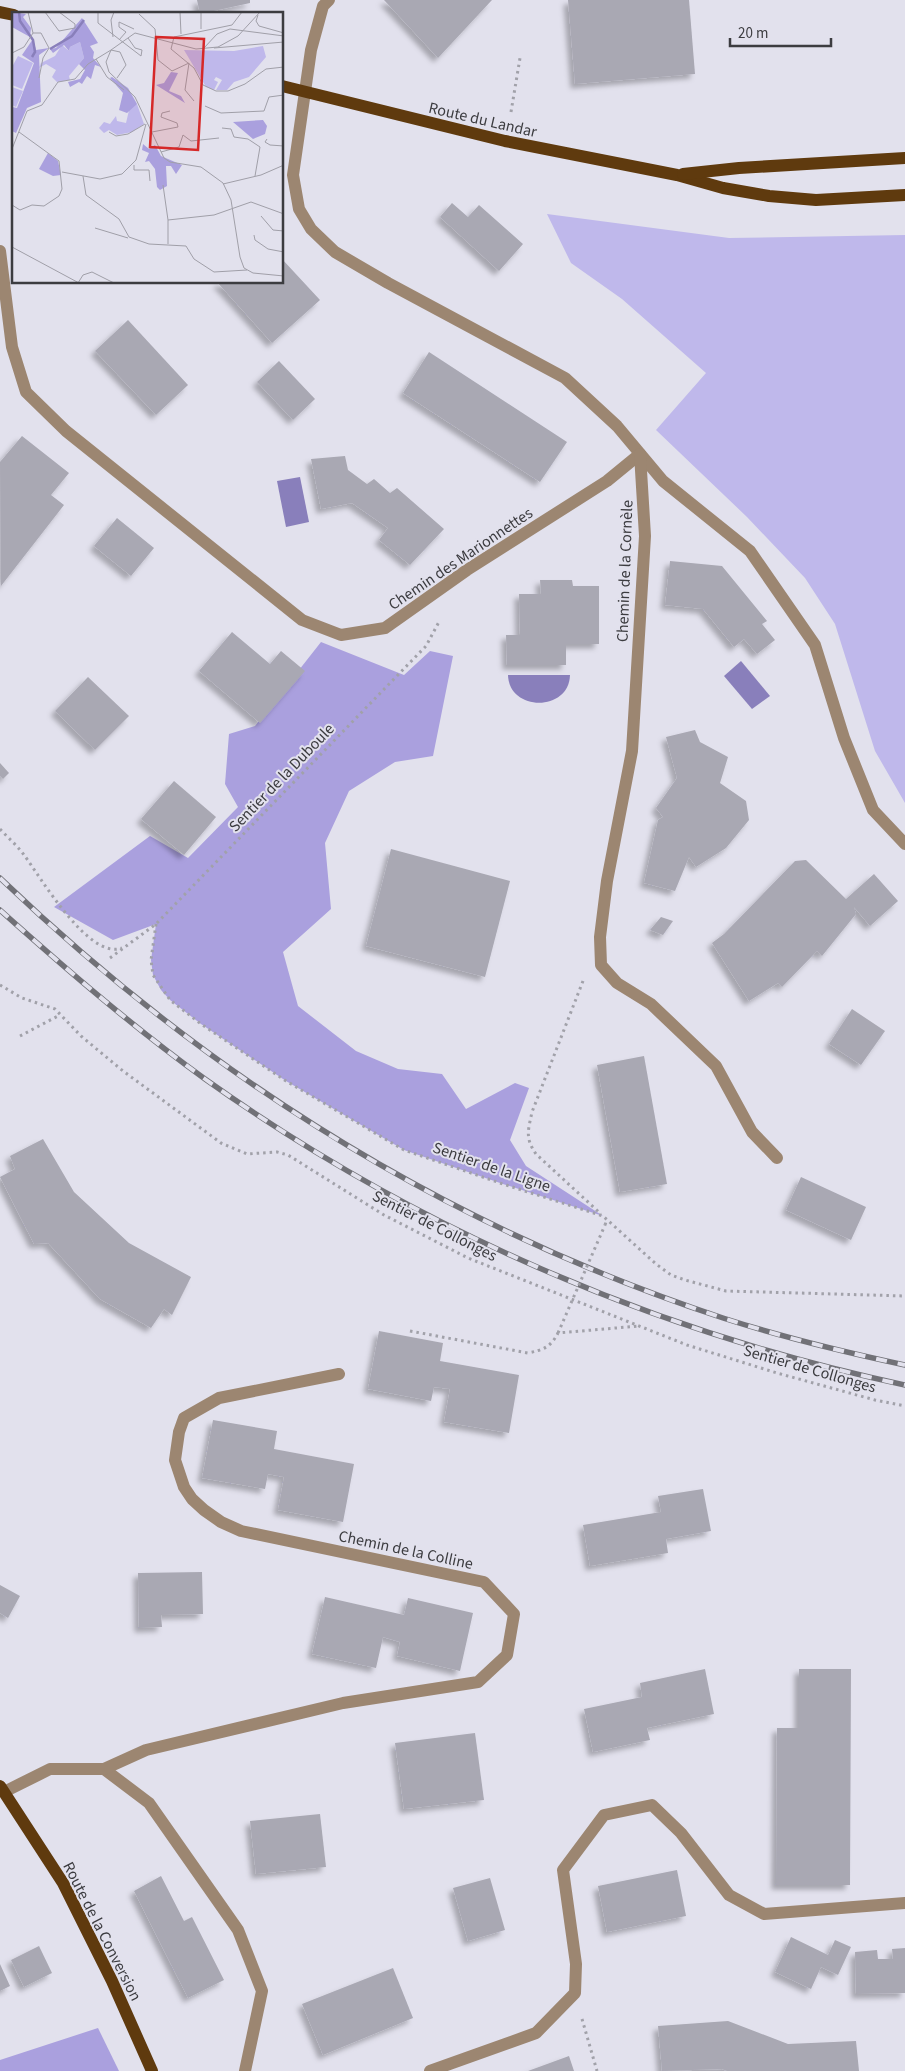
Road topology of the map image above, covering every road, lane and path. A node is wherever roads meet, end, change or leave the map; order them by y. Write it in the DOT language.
graph roads {
  1 [pos="329,0"];
  2 [pos="520,58"];
  3 [pos="284,87"];
  4 [pos="305,93"];
  5 [pos="510,112"];
  6 [pos="905,158"];
  7 [pos="677,175"];
  8 [pos="905,195"];
  9 [pos="0,251"];
  10 [pos="640,454"];
  11 [pos="443,613"];
  12 [pos="0,829"];
  13 [pos="905,844"];
  14 [pos="156,924"];
  15 [pos="127,946"];
  16 [pos="110,958"];
  17 [pos="586,974"];
  18 [pos="0,985"];
  19 [pos="58,1016"];
  20 [pos="20,1036"];
  21 [pos="778,1158"];
  22 [pos="603,1216"];
  23 [pos="607,1219"];
  24 [pos="905,1296"];
  25 [pos="642,1326"];
  26 [pos="410,1331"];
  27 [pos="558,1333"];
  28 [pos="339,1374"];
  29 [pos="905,1406"];
  30 [pos="104,1769"];
  31 [pos="2,1789"];
  32 [pos="905,1903"];
  33 [pos="575,1993"];
  34 [pos="152,2071"];
  35 [pos="245,2071"];
  36 [pos="430,2071"];
  37 [pos="598,2071"];
  1 -- 4 [label="street"];
  2 -- 5 [label="path"];
  3 -- 4 [label="main road, Route du Landar"];
  4 -- 7 [label="main road, Route du Landar"];
  4 -- 10 [label="street"];
  6 -- 7 [label="main road, Route du Landar"];
  7 -- 8 [label="main road, Route du Landar"];
  9 -- 10 [label="street, Chemin des Marionnettes"];
  10 -- 13 [label="street"];
  10 -- 21 [label="street, Chemin de la Cornèle"];
  11 -- 14 [label="path, Sentier de la Duboule"];
  12 -- 15 [label="path"];
  14 -- 15 [label="path, Sentier de la Duboule"];
  14 -- 22 [label="path, Sentier de la Ligne"];
  15 -- 16 [label="path, Sentier de la Duboule"];
  17 -- 22 [label="path"];
  18 -- 25 [label="path, Sentier de Collonges"];
  19 -- 20 [label="path"];
  22 -- 23 [label="path, Sentier de la Ligne"];
  23 -- 24 [label="path, Sentier de la Ligne"];
  23 -- 27 [label="path, bridge"];
  25 -- 27 [label="path"];
  25 -- 29 [label="path, Sentier de Collonges"];
  26 -- 27 [label="path"];
  28 -- 30 [label="street, Chemin de la Colline"];
  30 -- 31 [label="street, Chemin de la Colline"];
  30 -- 35 [label="street"];
  31 -- 34 [label="main road, Route de la Conversion"];
  32 -- 33 [label="street"];
  33 -- 36 [label="street"];
  33 -- 37 [label="path"];
}
